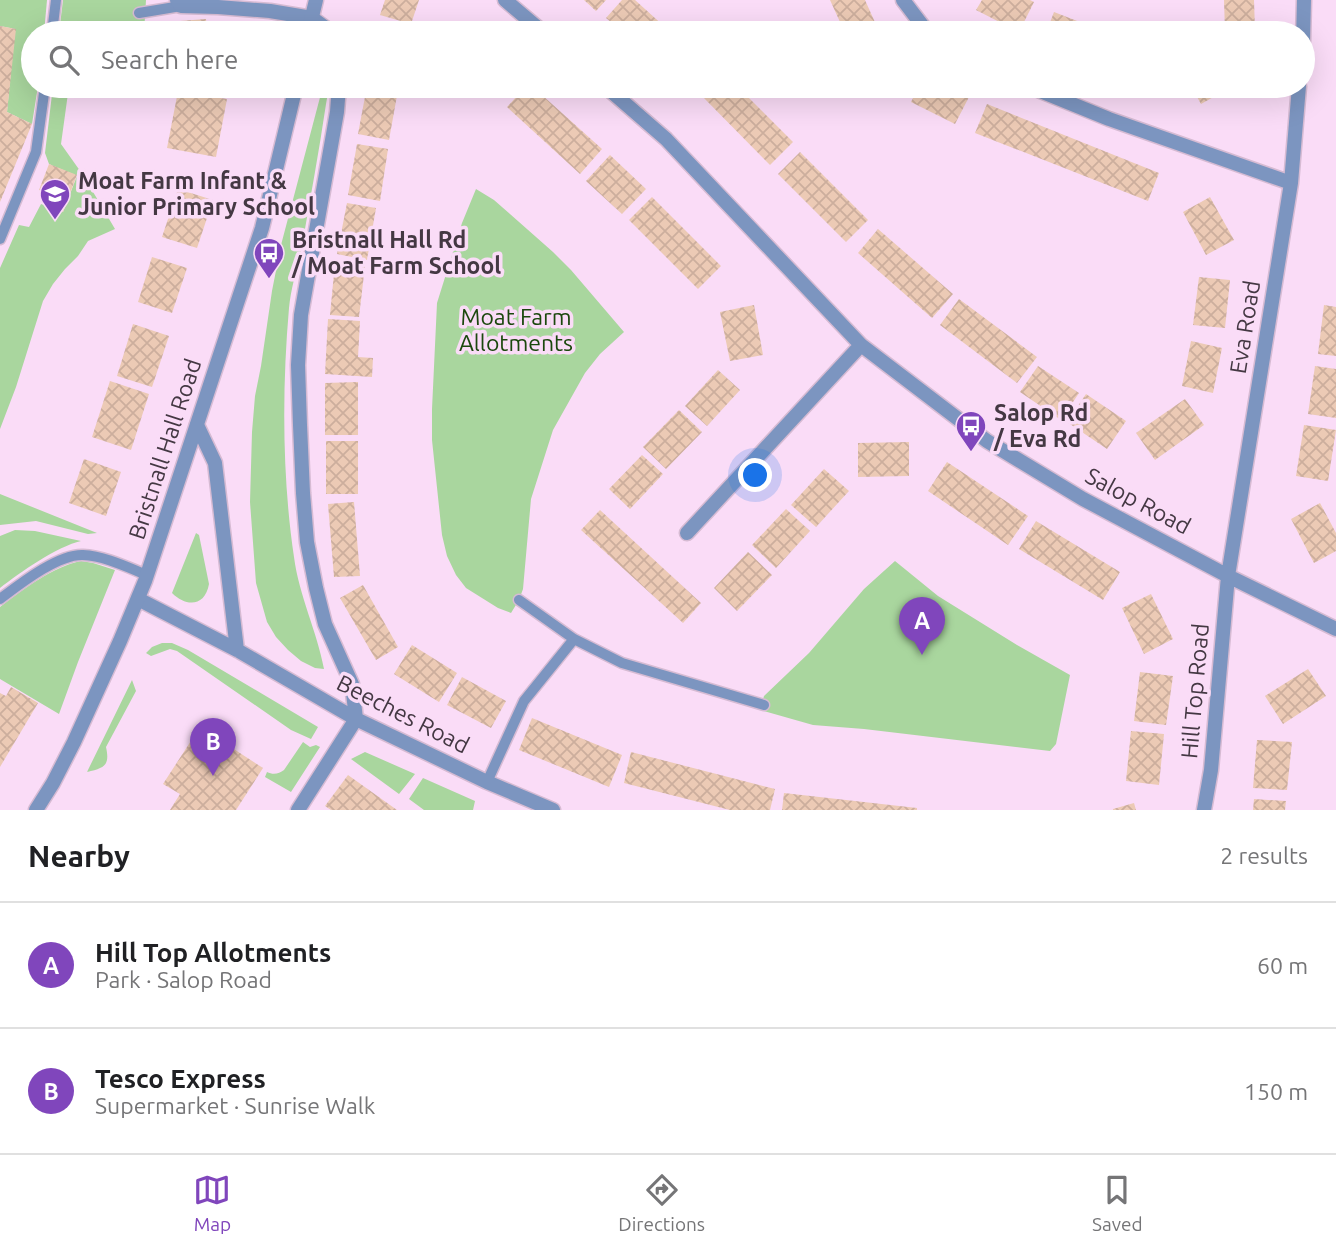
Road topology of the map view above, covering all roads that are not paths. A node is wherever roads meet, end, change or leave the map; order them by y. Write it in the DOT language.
graph roads {
  1 [pos="56,0"];
  2 [pos="316,0"];
  3 [pos="505,0"];
  4 [pos="903,0"];
  5 [pos="1304,0"];
  6 [pos="179,3"];
  7 [pos="139,13"];
  8 [pos="312,18"];
  9 [pos="53,21"];
  10 [pos="311,21"];
  11 [pos="316,21"];
  12 [pos="530,21"];
  13 [pos="919,21"];
  14 [pos="1303,21"];
  15 [pos="43,98"];
  16 [pos="293,98"];
  17 [pos="338,98"];
  18 [pos="618,98"];
  19 [pos="1058,98"];
  20 [pos="1298,98"];
  21 [pos="1291,183"];
  22 [pos="0,239"];
  23 [pos="861,345"];
  24 [pos="197,425"];
  25 [pos="687,533"];
  26 [pos="147,575"];
  27 [pos="1228,576"];
  28 [pos="0,599"];
  29 [pos="138,599"];
  30 [pos="519,600"];
  31 [pos="1336,629"];
  32 [pos="574,639"];
  33 [pos="237,650"];
  34 [pos="764,705"];
  35 [pos="356,719"];
  36 [pos="487,782"];
  37 [pos="36,810"];
  38 [pos="298,810"];
  39 [pos="553,810"];
  40 [pos="1204,810"];
  1 -- 9 [label="lane"];
  2 -- 8 [label="street"];
  3 -- 12 [label="street"];
  4 -- 13 [label="street"];
  5 -- 14 [label="street"];
  6 -- 7 [label="lane"];
  6 -- 8 [label="street"];
  8 -- 10 [label="street"];
  8 -- 11 [label="street"];
  15 -- 22 [label="lane"];
  16 -- 24 [label="street, Bristnall Hall Road"];
  17 -- 35 [label="street"];
  18 -- 23 [label="street, Salop Road"];
  19 -- 21 [label="street"];
  20 -- 21 [label="street, Eva Road"];
  21 -- 27 [label="street, Eva Road"];
  23 -- 25 [label="street"];
  23 -- 27 [label="street, Salop Road"];
  24 -- 26 [label="street, Bristnall Hall Road"];
  24 -- 33 [label="street"];
  26 -- 28 [label="lane"];
  26 -- 29 [label="street, Bristnall Hall Road"];
  27 -- 31 [label="street, Salop Road"];
  27 -- 40 [label="street, Hill Top Road"];
  29 -- 33 [label="street, Beeches Road"];
  29 -- 37 [label="street, Bristnall Hall Road"];
  30 -- 32 [label="lane"];
  32 -- 34 [label="lane"];
  32 -- 36 [label="lane"];
  33 -- 35 [label="street, Beeches Road"];
  35 -- 36 [label="street, Beeches Road"];
  35 -- 38 [label="street"];
  36 -- 39 [label="street, Beeches Road"];
}
